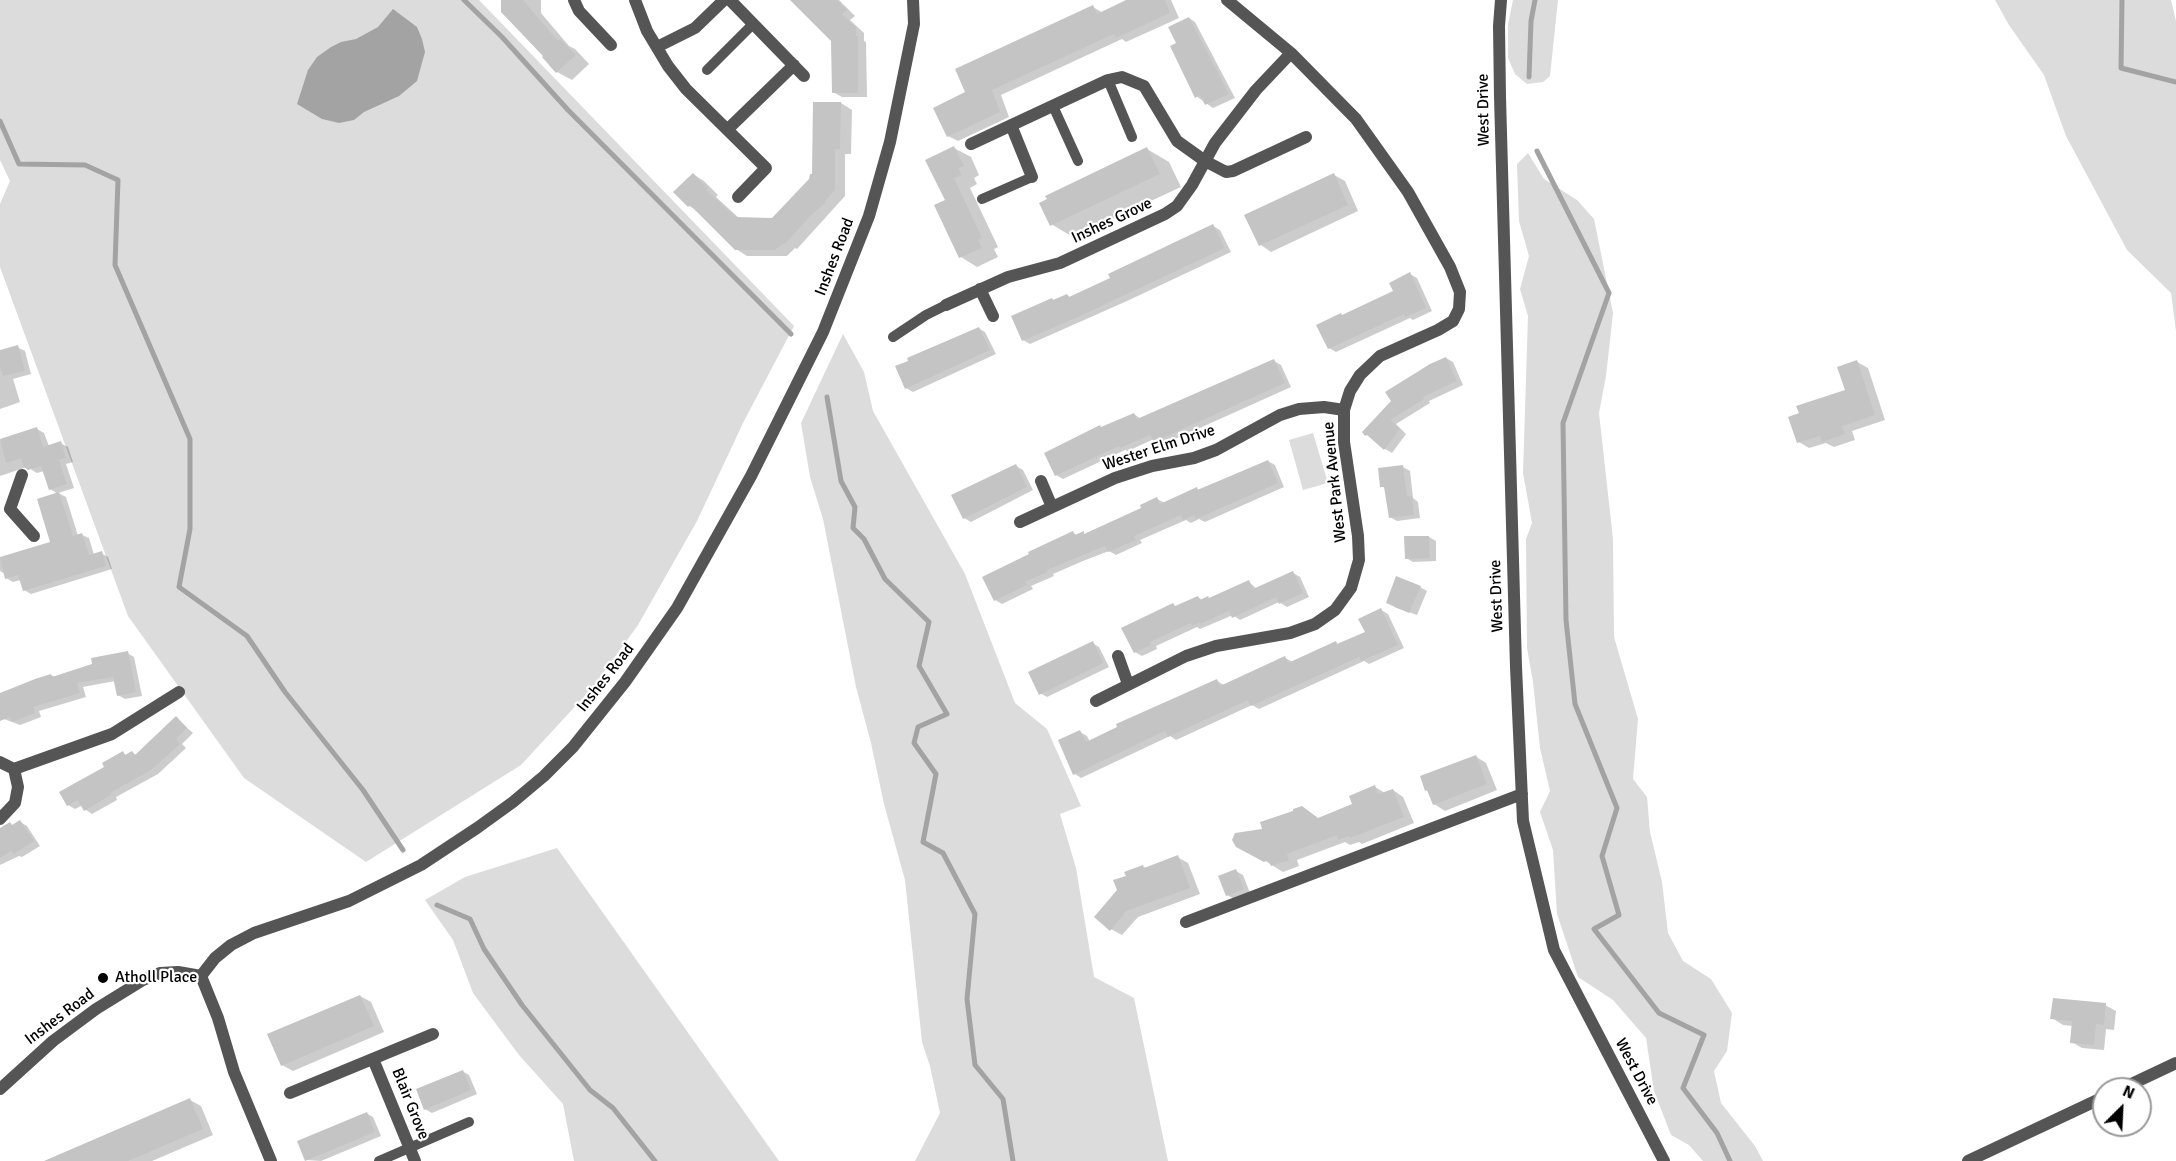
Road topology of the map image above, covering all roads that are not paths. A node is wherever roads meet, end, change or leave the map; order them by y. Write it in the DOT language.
graph roads {
  1 [pos="574,0"];
  2 [pos="635,0"];
  3 [pos="724,0"];
  4 [pos="730,0"];
  5 [pos="914,0"];
  6 [pos="1227,0"];
  7 [pos="1501,0"];
  8 [pos="753,24"];
  9 [pos="611,45"];
  10 [pos="657,47"];
  11 [pos="1291,53"];
  12 [pos="794,65"];
  13 [pos="707,70"];
  14 [pos="804,76"];
  15 [pos="1108,80"];
  16 [pos="1053,106"];
  17 [pos="1011,125"];
  18 [pos="728,129"];
  19 [pos="1132,137"];
  20 [pos="1306,137"];
  21 [pos="971,144"];
  22 [pos="1078,160"];
  23 [pos="1205,161"];
  24 [pos="1032,177"];
  25 [pos="738,197"];
  26 [pos="982,200"];
  27 [pos="980,290"];
  28 [pos="946,306"];
  29 [pos="993,316"];
  30 [pos="893,337"];
  31 [pos="1344,410"];
  32 [pos="22,475"];
  33 [pos="1041,481"];
  34 [pos="1052,507"];
  35 [pos="5,511"];
  36 [pos="1020,522"];
  37 [pos="34,536"];
  38 [pos="1118,656"];
  39 [pos="1128,684"];
  40 [pos="179,692"];
  41 [pos="1096,700"];
  42 [pos="0,762"];
  43 [pos="14,770"];
  44 [pos="1522,795"];
  45 [pos="0,819"];
  46 [pos="1186,922"];
  47 [pos="201,976"];
  48 [pos="433,1034"];
  49 [pos="374,1059"];
  50 [pos="2176,1063"];
  51 [pos="2146,1077"];
  52 [pos="0,1089"];
  53 [pos="290,1093"];
  54 [pos="2092,1103"];
  55 [pos="469,1122"];
  56 [pos="410,1148"];
  57 [pos="271,1161"];
  58 [pos="379,1161"];
  59 [pos="416,1161"];
  60 [pos="1664,1161"];
  61 [pos="1968,1161"];
  1 -- 9 [label="street"];
  2 -- 10 [label="street"];
  3 -- 10 [label="street"];
  4 -- 8 [label="street"];
  5 -- 47 [label="street, Inshes Road"];
  6 -- 11 [label="street"];
  7 -- 44 [label="street, West Drive"];
  8 -- 12 [label="street"];
  8 -- 13 [label="lane"];
  10 -- 18 [label="street"];
  11 -- 23 [label="street, Inshes Grove"];
  11 -- 31 [label="street"];
  12 -- 14 [label="street"];
  12 -- 18 [label="street"];
  15 -- 16 [label="street"];
  15 -- 19 [label="lane"];
  15 -- 23 [label="street"];
  16 -- 17 [label="street"];
  16 -- 22 [label="lane"];
  17 -- 21 [label="street"];
  17 -- 24 [label="street"];
  18 -- 25 [label="street"];
  20 -- 23 [label="street"];
  23 -- 27 [label="street, Inshes Grove"];
  24 -- 26 [label="lane"];
  27 -- 28 [label="street, Inshes Grove"];
  27 -- 29 [label="street"];
  28 -- 30 [label="lane"];
  31 -- 34 [label="street, Wester Elm Drive"];
  31 -- 39 [label="street, West Park Avenue"];
  32 -- 35 [label="street"];
  33 -- 34 [label="street"];
  34 -- 36 [label="street, Wester Elm Drive"];
  35 -- 37 [label="street"];
  38 -- 39 [label="street"];
  39 -- 41 [label="street, West Park Avenue"];
  40 -- 43 [label="street"];
  42 -- 43 [label="street"];
  43 -- 45 [label="street"];
  44 -- 46 [label="street"];
  44 -- 60 [label="street, West Drive"];
  47 -- 52 [label="street, Inshes Road"];
  47 -- 57 [label="street"];
  48 -- 49 [label="street, Blair Grove"];
  49 -- 53 [label="street, Blair Grove"];
  49 -- 56 [label="street, Blair Grove"];
  50 -- 51 [label="street"];
  54 -- 61 [label="street"];
  55 -- 56 [label="lane"];
  56 -- 58 [label="lane"];
  56 -- 59 [label="street, Blair Grove"];
}
